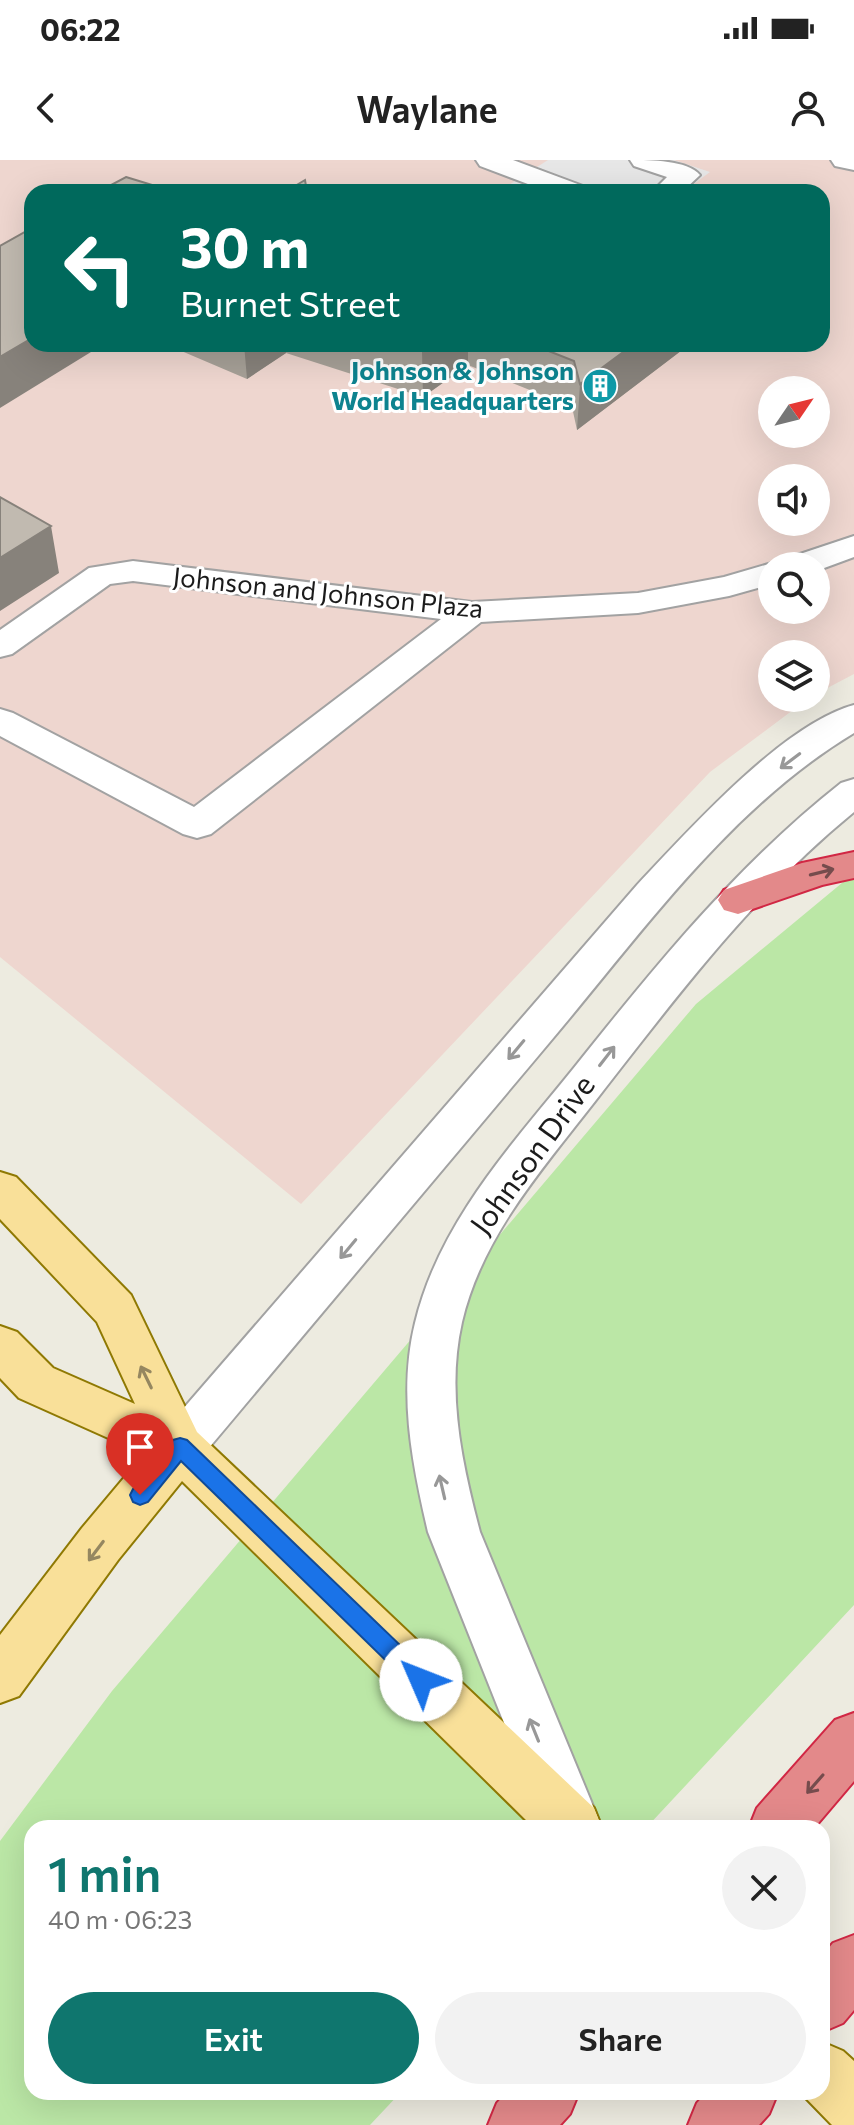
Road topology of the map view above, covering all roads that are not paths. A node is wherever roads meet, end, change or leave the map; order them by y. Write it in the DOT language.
graph roads {
  1 [pos="489,160"];
  2 [pos="643,160"];
  3 [pos="844,160"];
  4 [pos="854,162"];
  5 [pos="553,184"];
  6 [pos="675,184"];
  7 [pos="854,546"];
  8 [pos="830,554"];
  9 [pos="758,577"];
  10 [pos="472,612"];
  11 [pos="0,646"];
  12 [pos="854,717"];
  13 [pos="0,721"];
  14 [pos="854,792"];
  15 [pos="854,865"];
  16 [pos="738,900"];
  17 [pos="0,1190"];
  18 [pos="0,1346"];
  19 [pos="180,1447"];
  20 [pos="0,1678"];
  21 [pos="854,1739"];
  22 [pos="566,1820"];
  23 [pos="571,1820"];
  24 [pos="784,1820"];
  25 [pos="854,1964"];
  26 [pos="830,1992"];
  27 [pos="830,2080"];
  28 [pos="541,2100"];
  29 [pos="740,2100"];
  30 [pos="854,2104"];
  31 [pos="519,2125"];
  32 [pos="719,2125"];
  1 -- 5 [label="street"];
  2 -- 6 [label="street"];
  3 -- 4 [label="street"];
  7 -- 8 [label="street"];
  9 -- 10 [label="street, Johnson and Johnson Plaza"];
  10 -- 11 [label="street, Johnson and Johnson Plaza"];
  10 -- 13 [label="street"];
  12 -- 19 [label="street, one-way"];
  14 -- 16 [label="street, Johnson Drive"];
  16 -- 15 [label="highway, one-way"];
  23 -- 16 [label="street, Johnson Drive, one-way"];
  19 -- 17 [label="main road, one-way"];
  18 -- 19 [label="main road"];
  19 -- 20 [label="main road, one-way"];
  19 -- 22 [label="main road"];
  21 -- 24 [label="highway, one-way"];
  25 -- 26 [label="highway"];
  27 -- 30 [label="main road"];
  28 -- 31 [label="highway"];
  29 -- 32 [label="highway"];
}
